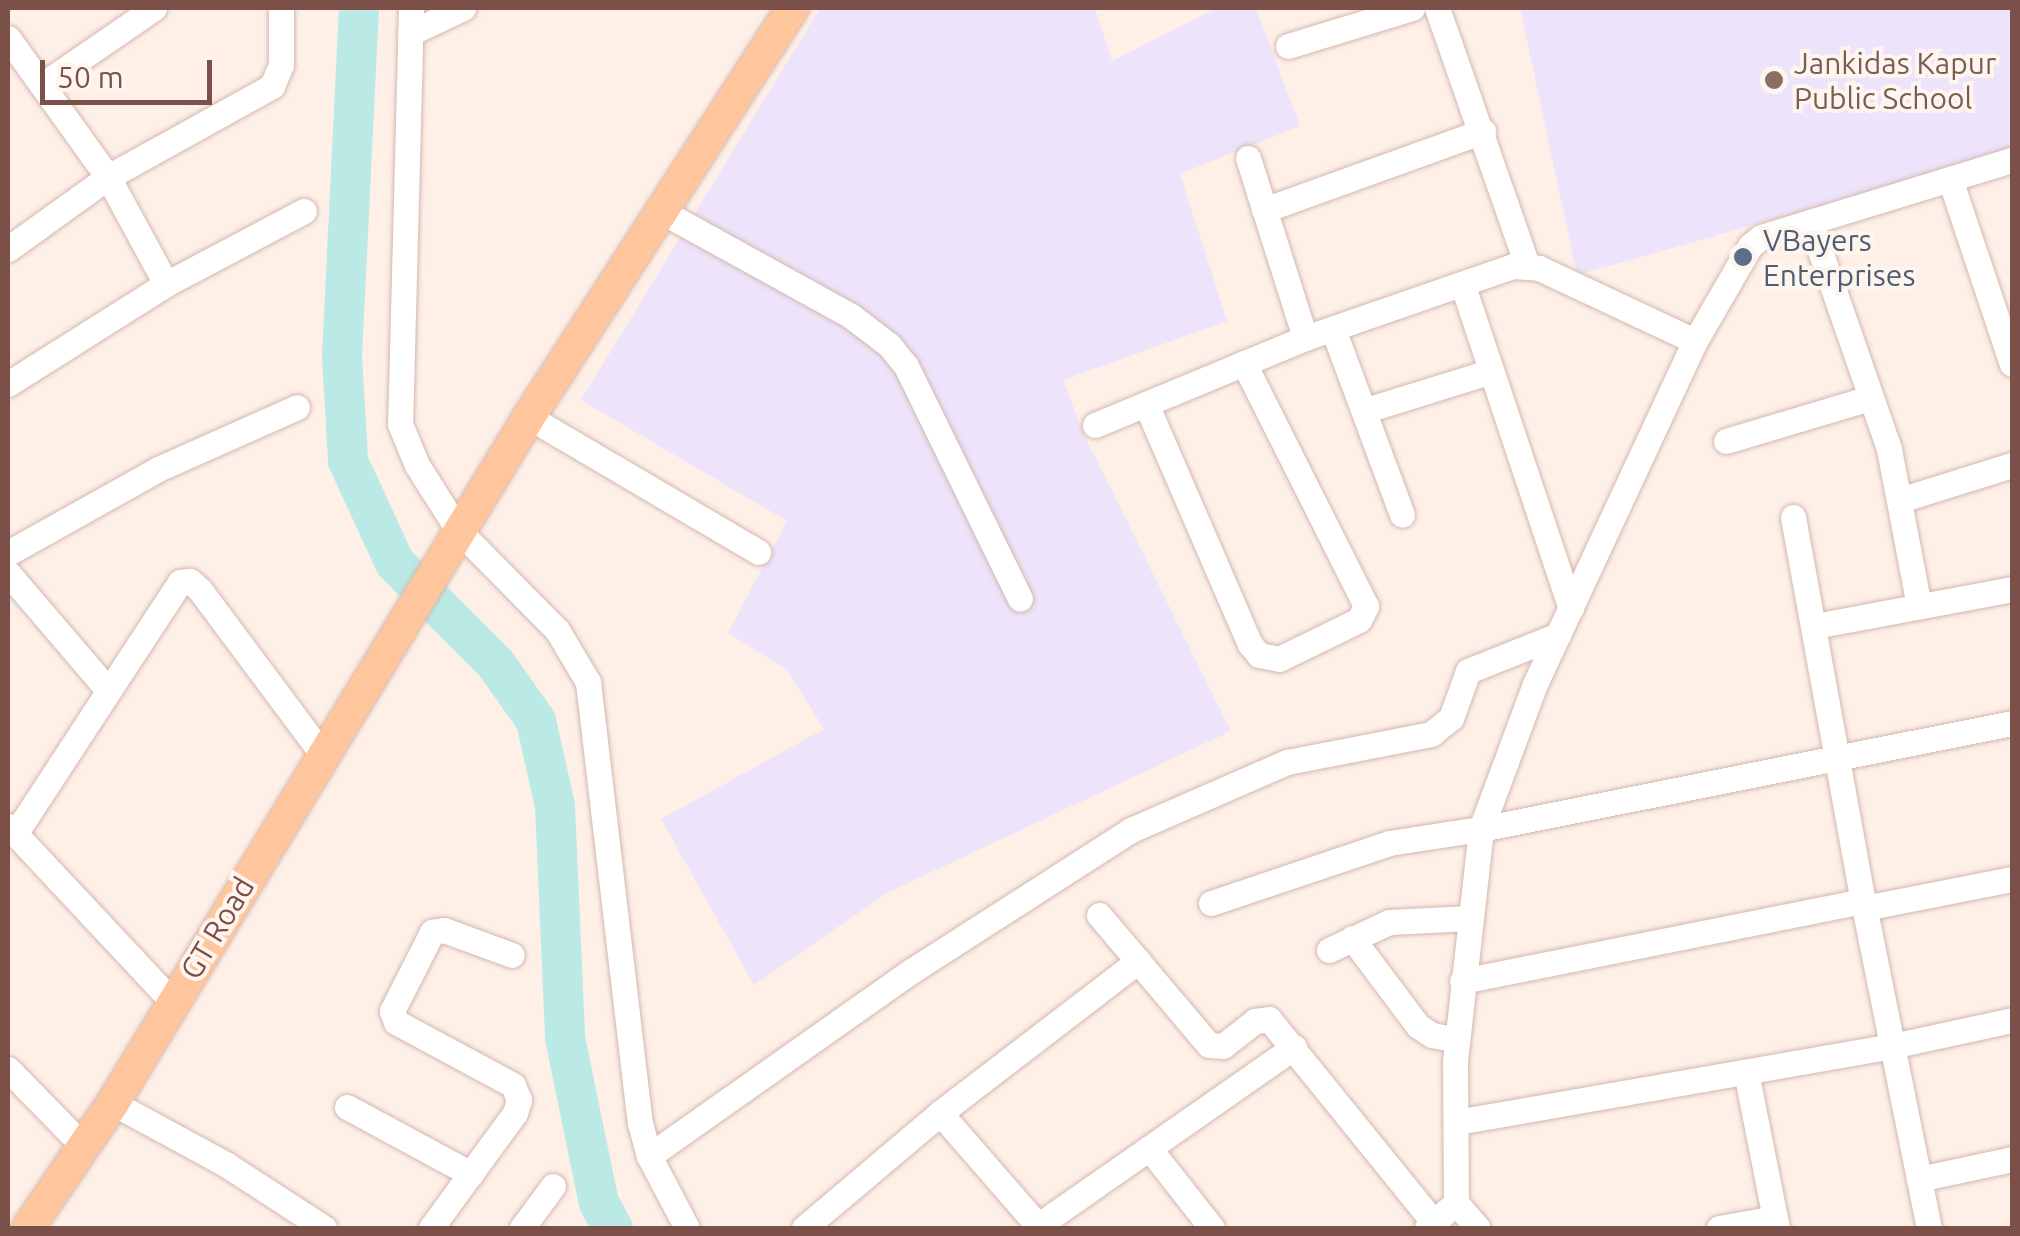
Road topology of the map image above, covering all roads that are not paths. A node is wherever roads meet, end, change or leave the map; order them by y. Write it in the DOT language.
graph roads {
  1 [pos="154,8"];
  2 [pos="281,8"];
  3 [pos="463,8"];
  4 [pos="793,8"];
  5 [pos="1412,8"];
  6 [pos="1436,8"];
  7 [pos="1346,16"];
  8 [pos="410,20"];
  9 [pos="8,38"];
  10 [pos="1288,46"];
  11 [pos="42,85"];
  12 [pos="1483,132"];
  13 [pos="1248,158"];
  14 [pos="2012,160"];
  15 [pos="108,177"];
  16 [pos="1950,179"];
  17 [pos="1264,210"];
  18 [pos="304,211"];
  19 [pos="662,211"];
  20 [pos="1810,222"];
  21 [pos="10,242"];
  22 [pos="1527,264"];
  23 [pos="166,284"];
  24 [pos="1463,286"];
  25 [pos="1332,329"];
  26 [pos="1305,338"];
  27 [pos="1695,341"];
  28 [pos="1244,363"];
  29 [pos="2012,364"];
  30 [pos="1489,372"];
  31 [pos="8,384"];
  32 [pos="1870,398"];
  33 [pos="1146,404"];
  34 [pos="296,407"];
  35 [pos="1366,410"];
  36 [pos="528,416"];
  37 [pos="1095,425"];
  38 [pos="1726,441"];
  39 [pos="2012,465"];
  40 [pos="1900,500"];
  41 [pos="1402,515"];
  42 [pos="1794,517"];
  43 [pos="453,540"];
  44 [pos="758,552"];
  45 [pos="8,553"];
  46 [pos="8,573"];
  47 [pos="2012,589"];
  48 [pos="1020,599"];
  49 [pos="1919,606"];
  50 [pos="1570,608"];
  51 [pos="1814,626"];
  52 [pos="1558,636"];
  53 [pos="108,689"];
  54 [pos="2012,722"];
  55 [pos="323,754"];
  56 [pos="1835,756"];
  57 [pos="1480,829"];
  58 [pos="11,830"];
  59 [pos="2012,879"];
  60 [pos="1211,903"];
  61 [pos="1864,904"];
  62 [pos="1099,915"];
  63 [pos="1470,918"];
  64 [pos="512,955"];
  65 [pos="1138,962"];
  66 [pos="1462,981"];
  67 [pos="172,1002"];
  68 [pos="2012,1020"];
  69 [pos="1457,1040"];
  70 [pos="1892,1046"];
  71 [pos="1294,1047"];
  72 [pos="8,1070"];
  73 [pos="1746,1072"];
  74 [pos="113,1103"];
  75 [pos="347,1107"];
  76 [pos="940,1113"];
  77 [pos="1456,1122"];
  78 [pos="84,1147"];
  79 [pos="1149,1148"];
  80 [pos="650,1156"];
  81 [pos="2012,1159"];
  82 [pos="470,1174"];
  83 [pos="1920,1179"];
  84 [pos="553,1186"];
  85 [pos="1456,1203"];
  86 [pos="1776,1223"];
  87 [pos="1430,1226"];
  88 [pos="1039,1227"];
  89 [pos="28,1228"];
  90 [pos="324,1228"];
  91 [pos="431,1228"];
  92 [pos="522,1228"];
  93 [pos="687,1228"];
  94 [pos="804,1228"];
  95 [pos="1212,1228"];
  96 [pos="1478,1228"];
  97 [pos="1719,1228"];
  98 [pos="1930,1228"];
  1 -- 11 [label="street"];
  2 -- 15 [label="street"];
  3 -- 8 [label="street"];
  4 -- 19 [label="main road, GT Road"];
  5 -- 7 [label="street"];
  6 -- 12 [label="street"];
  7 -- 10 [label="street"];
  8 -- 43 [label="street"];
  9 -- 11 [label="street"];
  11 -- 15 [label="street"];
  12 -- 17 [label="street"];
  12 -- 22 [label="street"];
  13 -- 17 [label="street"];
  14 -- 16 [label="street"];
  15 -- 21 [label="street"];
  15 -- 23 [label="street"];
  16 -- 20 [label="street"];
  16 -- 29 [label="street"];
  17 -- 26 [label="street"];
  18 -- 23 [label="street"];
  19 -- 36 [label="main road, GT Road"];
  19 -- 48 [label="street"];
  20 -- 27 [label="street"];
  20 -- 32 [label="street"];
  22 -- 24 [label="street"];
  22 -- 27 [label="street"];
  23 -- 31 [label="street"];
  24 -- 25 [label="street"];
  24 -- 30 [label="street"];
  25 -- 26 [label="street"];
  25 -- 35 [label="street"];
  26 -- 28 [label="street"];
  27 -- 50 [label="street"];
  28 -- 33 [label="street"];
  28 -- 33 [label="street"];
  30 -- 35 [label="street"];
  30 -- 50 [label="street"];
  32 -- 38 [label="street"];
  32 -- 40 [label="street"];
  33 -- 37 [label="street"];
  34 -- 45 [label="street"];
  35 -- 41 [label="street"];
  36 -- 43 [label="main road, GT Road"];
  36 -- 44 [label="street"];
  39 -- 40 [label="street"];
  40 -- 49 [label="street"];
  42 -- 51 [label="street"];
  43 -- 55 [label="main road, GT Road"];
  43 -- 80 [label="street"];
  46 -- 53 [label="street"];
  47 -- 49 [label="street"];
  49 -- 51 [label="street"];
  50 -- 52 [label="street"];
  51 -- 56 [label="street"];
  52 -- 57 [label="street"];
  52 -- 80 [label="street"];
  53 -- 55 [label="street"];
  53 -- 58 [label="street"];
  54 -- 56 [label="street"];
  55 -- 67 [label="main road, GT Road"];
  56 -- 57 [label="street"];
  56 -- 61 [label="street"];
  57 -- 60 [label="street"];
  57 -- 63 [label="street"];
  58 -- 67 [label="street"];
  59 -- 61 [label="street"];
  61 -- 66 [label="street"];
  61 -- 70 [label="street"];
  62 -- 65 [label="street"];
  63 -- 66 [label="street"];
  63 -- 69 [label="street"];
  64 -- 82 [label="street"];
  65 -- 71 [label="street"];
  65 -- 76 [label="street"];
  66 -- 69 [label="street"];
  67 -- 74 [label="main road, GT Road"];
  68 -- 70 [label="street"];
  69 -- 77 [label="street"];
  70 -- 73 [label="street"];
  70 -- 83 [label="street"];
  71 -- 79 [label="street"];
  71 -- 87 [label="street"];
  72 -- 78 [label="street"];
  73 -- 77 [label="street"];
  73 -- 86 [label="street"];
  74 -- 78 [label="main road, GT Road"];
  74 -- 90 [label="street"];
  75 -- 82 [label="street"];
  76 -- 88 [label="street"];
  76 -- 94 [label="street"];
  77 -- 85 [label="street"];
  78 -- 89 [label="main road, GT Road"];
  79 -- 88 [label="street"];
  79 -- 95 [label="street"];
  80 -- 93 [label="street"];
  81 -- 83 [label="street"];
  82 -- 91 [label="street"];
  83 -- 98 [label="street"];
  84 -- 92 [label="street"];
  85 -- 87 [label="street"];
  85 -- 96 [label="street"];
  86 -- 97 [label="street"];
}
